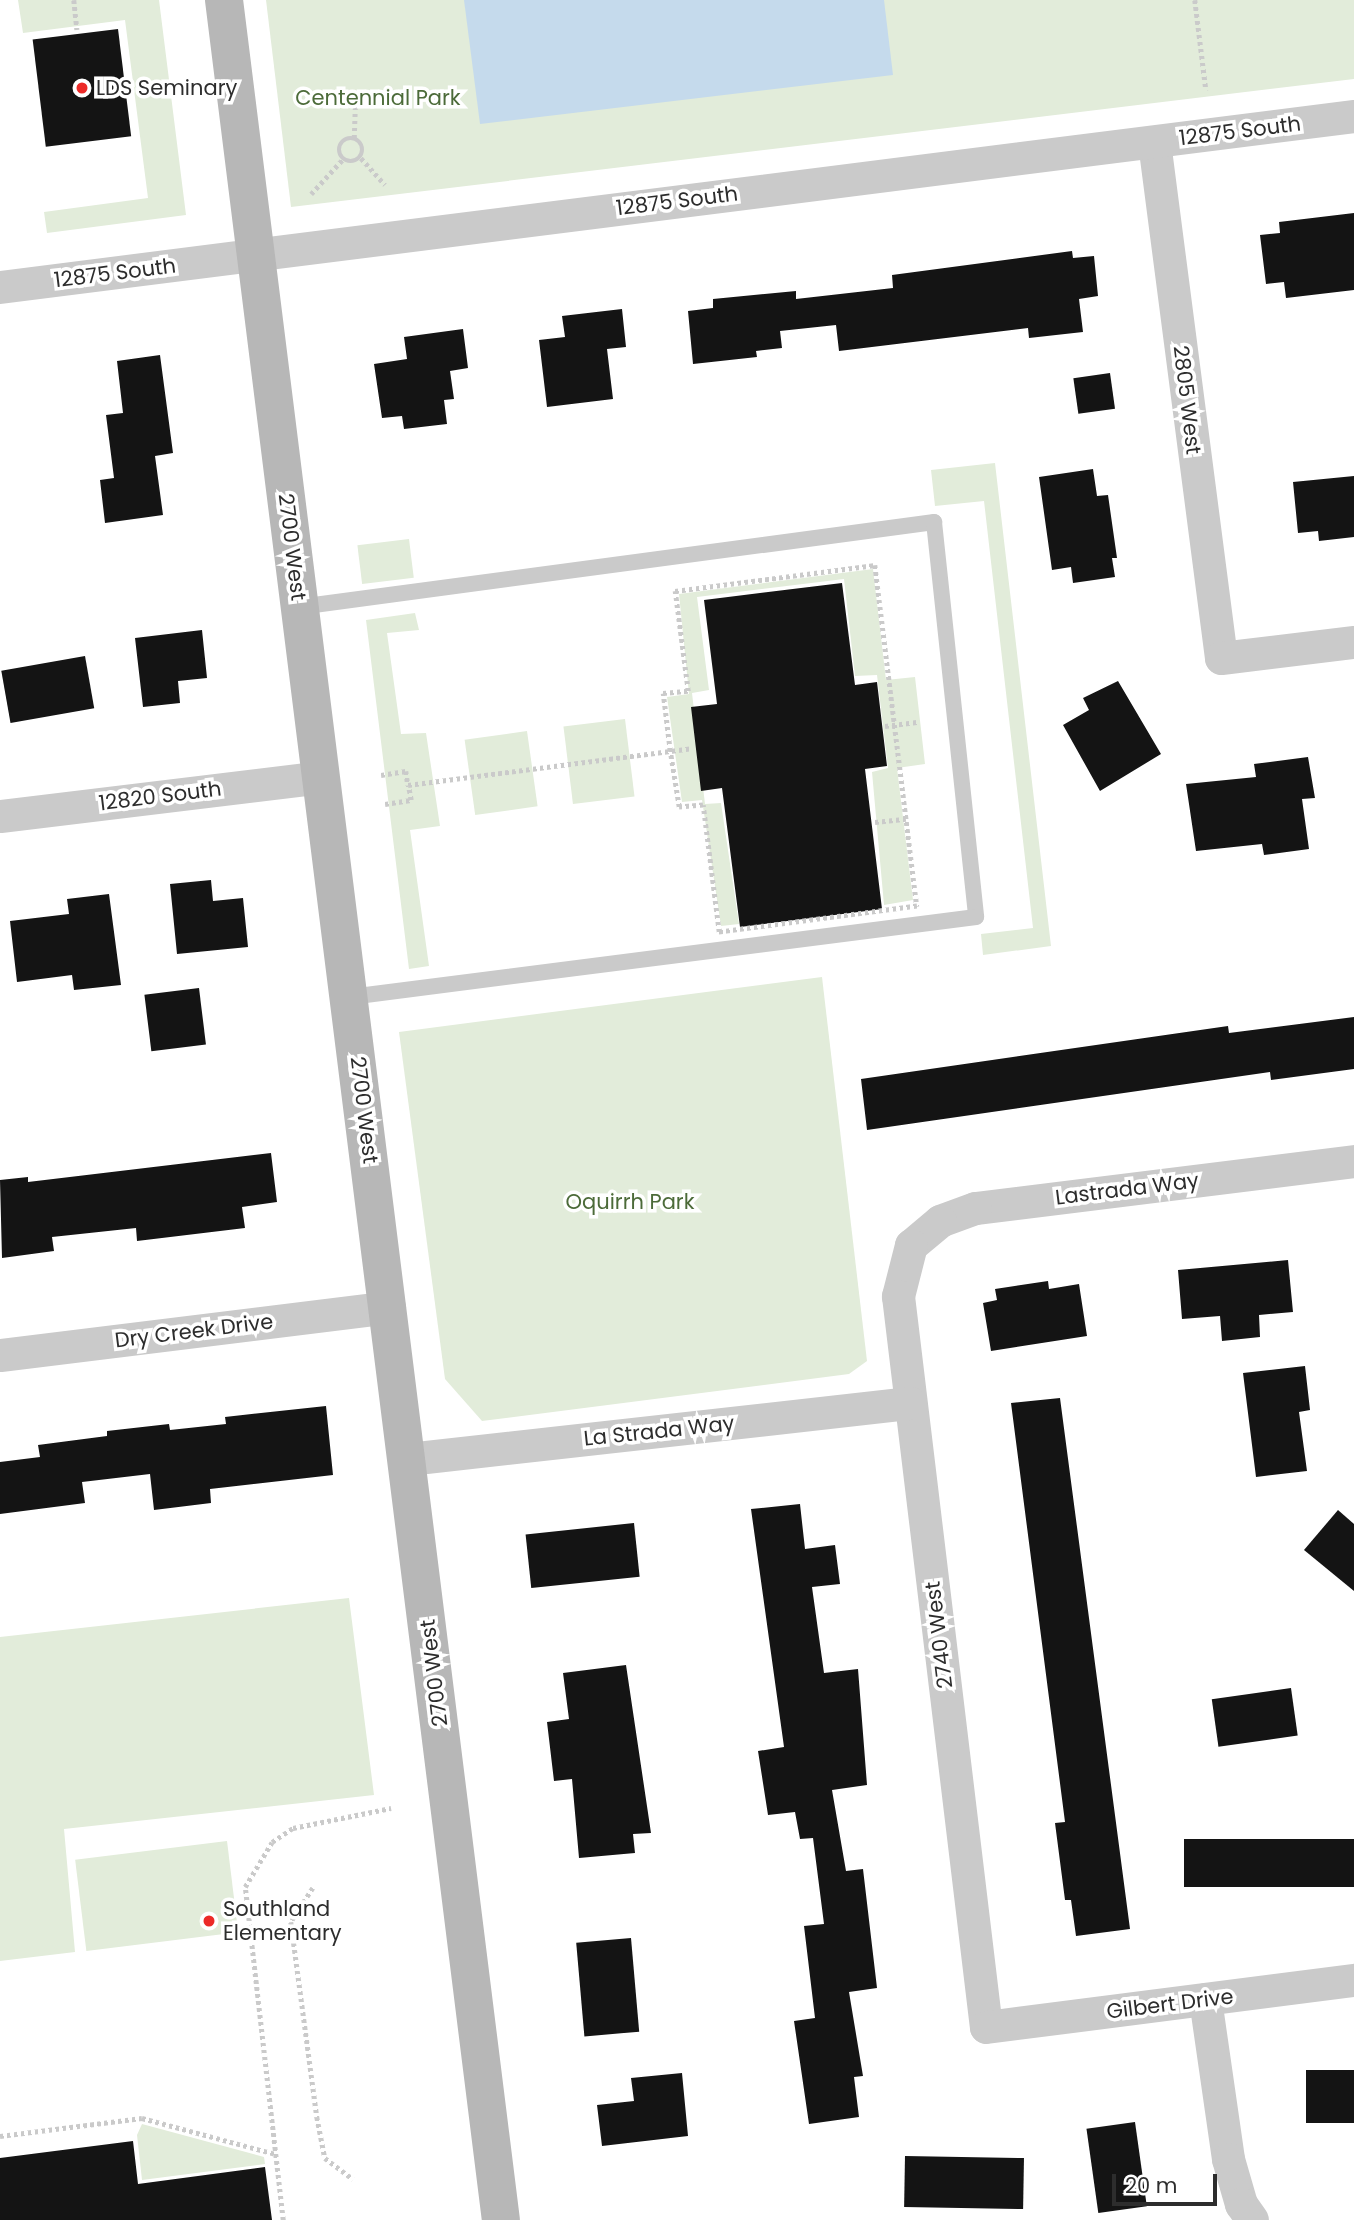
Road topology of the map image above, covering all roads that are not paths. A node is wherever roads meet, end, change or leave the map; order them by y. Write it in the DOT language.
graph roads {
  1 [pos="225,0"];
  2 [pos="1354,116"];
  3 [pos="1154,142"];
  4 [pos="256,255"];
  5 [pos="0,287"];
  6 [pos="299,607"];
  7 [pos="1354,642"];
  8 [pos="320,777"];
  9 [pos="0,816"];
  10 [pos="349,997"];
  11 [pos="1354,1161"];
  12 [pos="911,1245"];
  13 [pos="389,1307"];
  14 [pos="0,1355"];
  15 [pos="910,1403"];
  16 [pos="408,1459"];
  17 [pos="1354,1980"];
  18 [pos="1205,1999"];
  19 [pos="986,2027"];
  20 [pos="501,2220"];
  21 [pos="1252,2220"];
  1 -- 4 [label="main road, 2700 West"];
  2 -- 3 [label="street, 12875 South"];
  3 -- 4 [label="street, 12875 South"];
  3 -- 7 [label="street, 2805 West"];
  4 -- 5 [label="street, 12875 South"];
  4 -- 6 [label="main road, 2700 West"];
  6 -- 8 [label="main road, 2700 West"];
  6 -- 10 [label="lane"];
  8 -- 9 [label="street, 12820 South"];
  8 -- 10 [label="main road, 2700 West"];
  10 -- 13 [label="main road, 2700 West"];
  11 -- 12 [label="street, Lastrada Way"];
  12 -- 15 [label="street, 2740 West"];
  13 -- 14 [label="street, Dry Creek Drive"];
  13 -- 16 [label="main road, 2700 West"];
  15 -- 16 [label="street, La Strada Way"];
  15 -- 19 [label="street, 2740 West"];
  16 -- 20 [label="main road, 2700 West"];
  17 -- 18 [label="street, Gilbert Drive"];
  18 -- 19 [label="street, Gilbert Drive"];
  18 -- 21 [label="street"];
}
